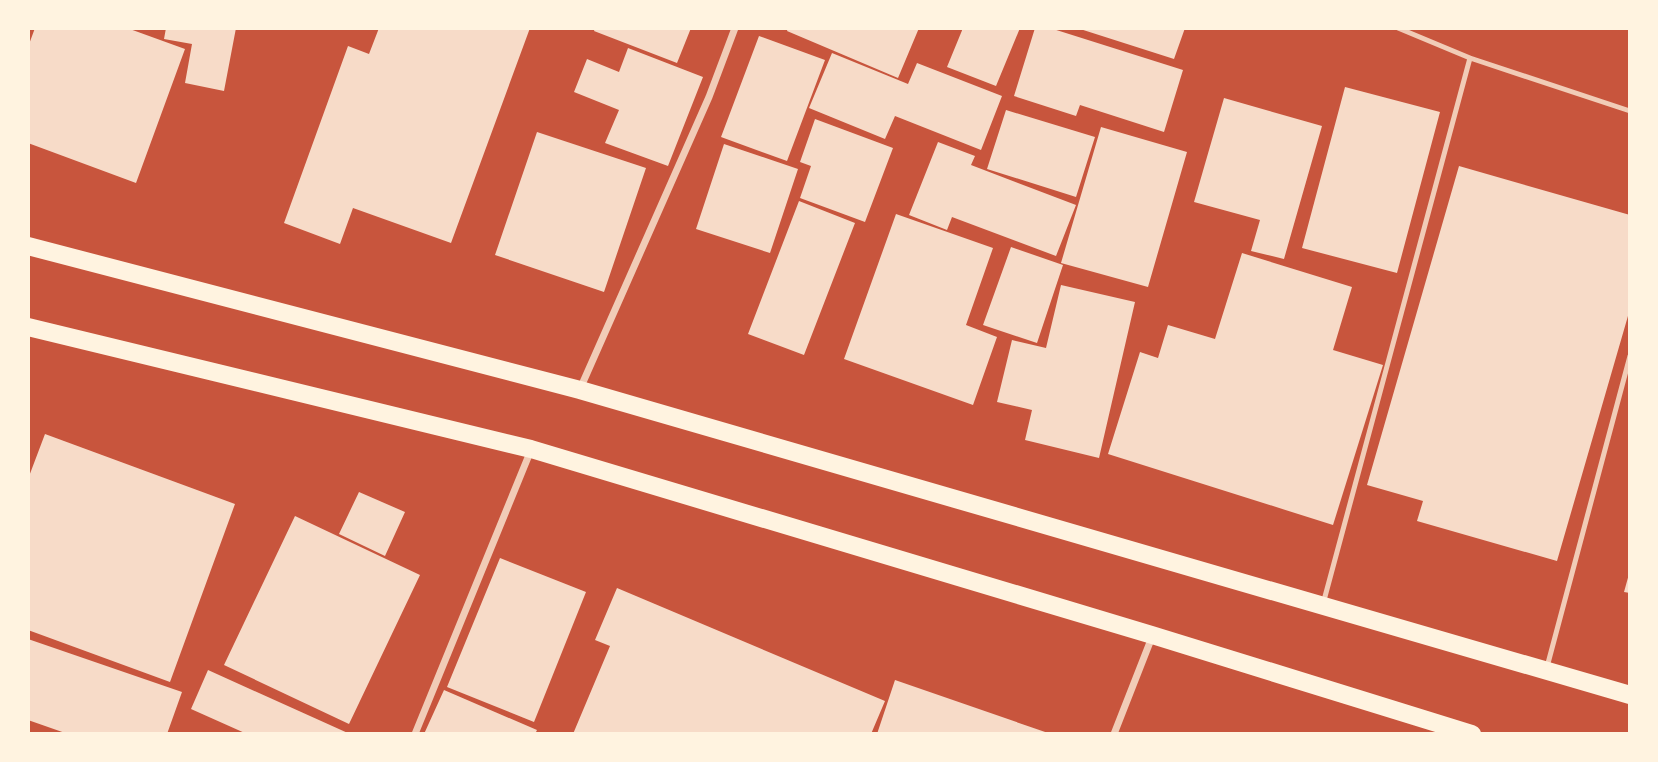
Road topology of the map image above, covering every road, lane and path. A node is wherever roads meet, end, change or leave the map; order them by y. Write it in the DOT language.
graph roads {
  1 [pos="735,28"];
  2 [pos="1398,28"];
  3 [pos="1470,58"];
  4 [pos="1630,111"];
  5 [pos="28,246"];
  6 [pos="28,327"];
  7 [pos="1630,356"];
  8 [pos="580,390"];
  9 [pos="531,449"];
  10 [pos="1323,604"];
  11 [pos="1152,635"];
  12 [pos="1546,670"];
  13 [pos="1630,695"];
  14 [pos="415,734"];
  15 [pos="1114,734"];
  16 [pos="1472,734"];
  1 -- 8 [label="street"];
  2 -- 3 [label="lane"];
  3 -- 4 [label="lane"];
  3 -- 10 [label="lane"];
  5 -- 8 [label="main road"];
  6 -- 9 [label="main road"];
  7 -- 12 [label="lane"];
  8 -- 10 [label="main road"];
  9 -- 11 [label="main road"];
  9 -- 14 [label="street"];
  10 -- 12 [label="main road"];
  11 -- 15 [label="street"];
  11 -- 16 [label="main road"];
  12 -- 13 [label="main road"];
}
